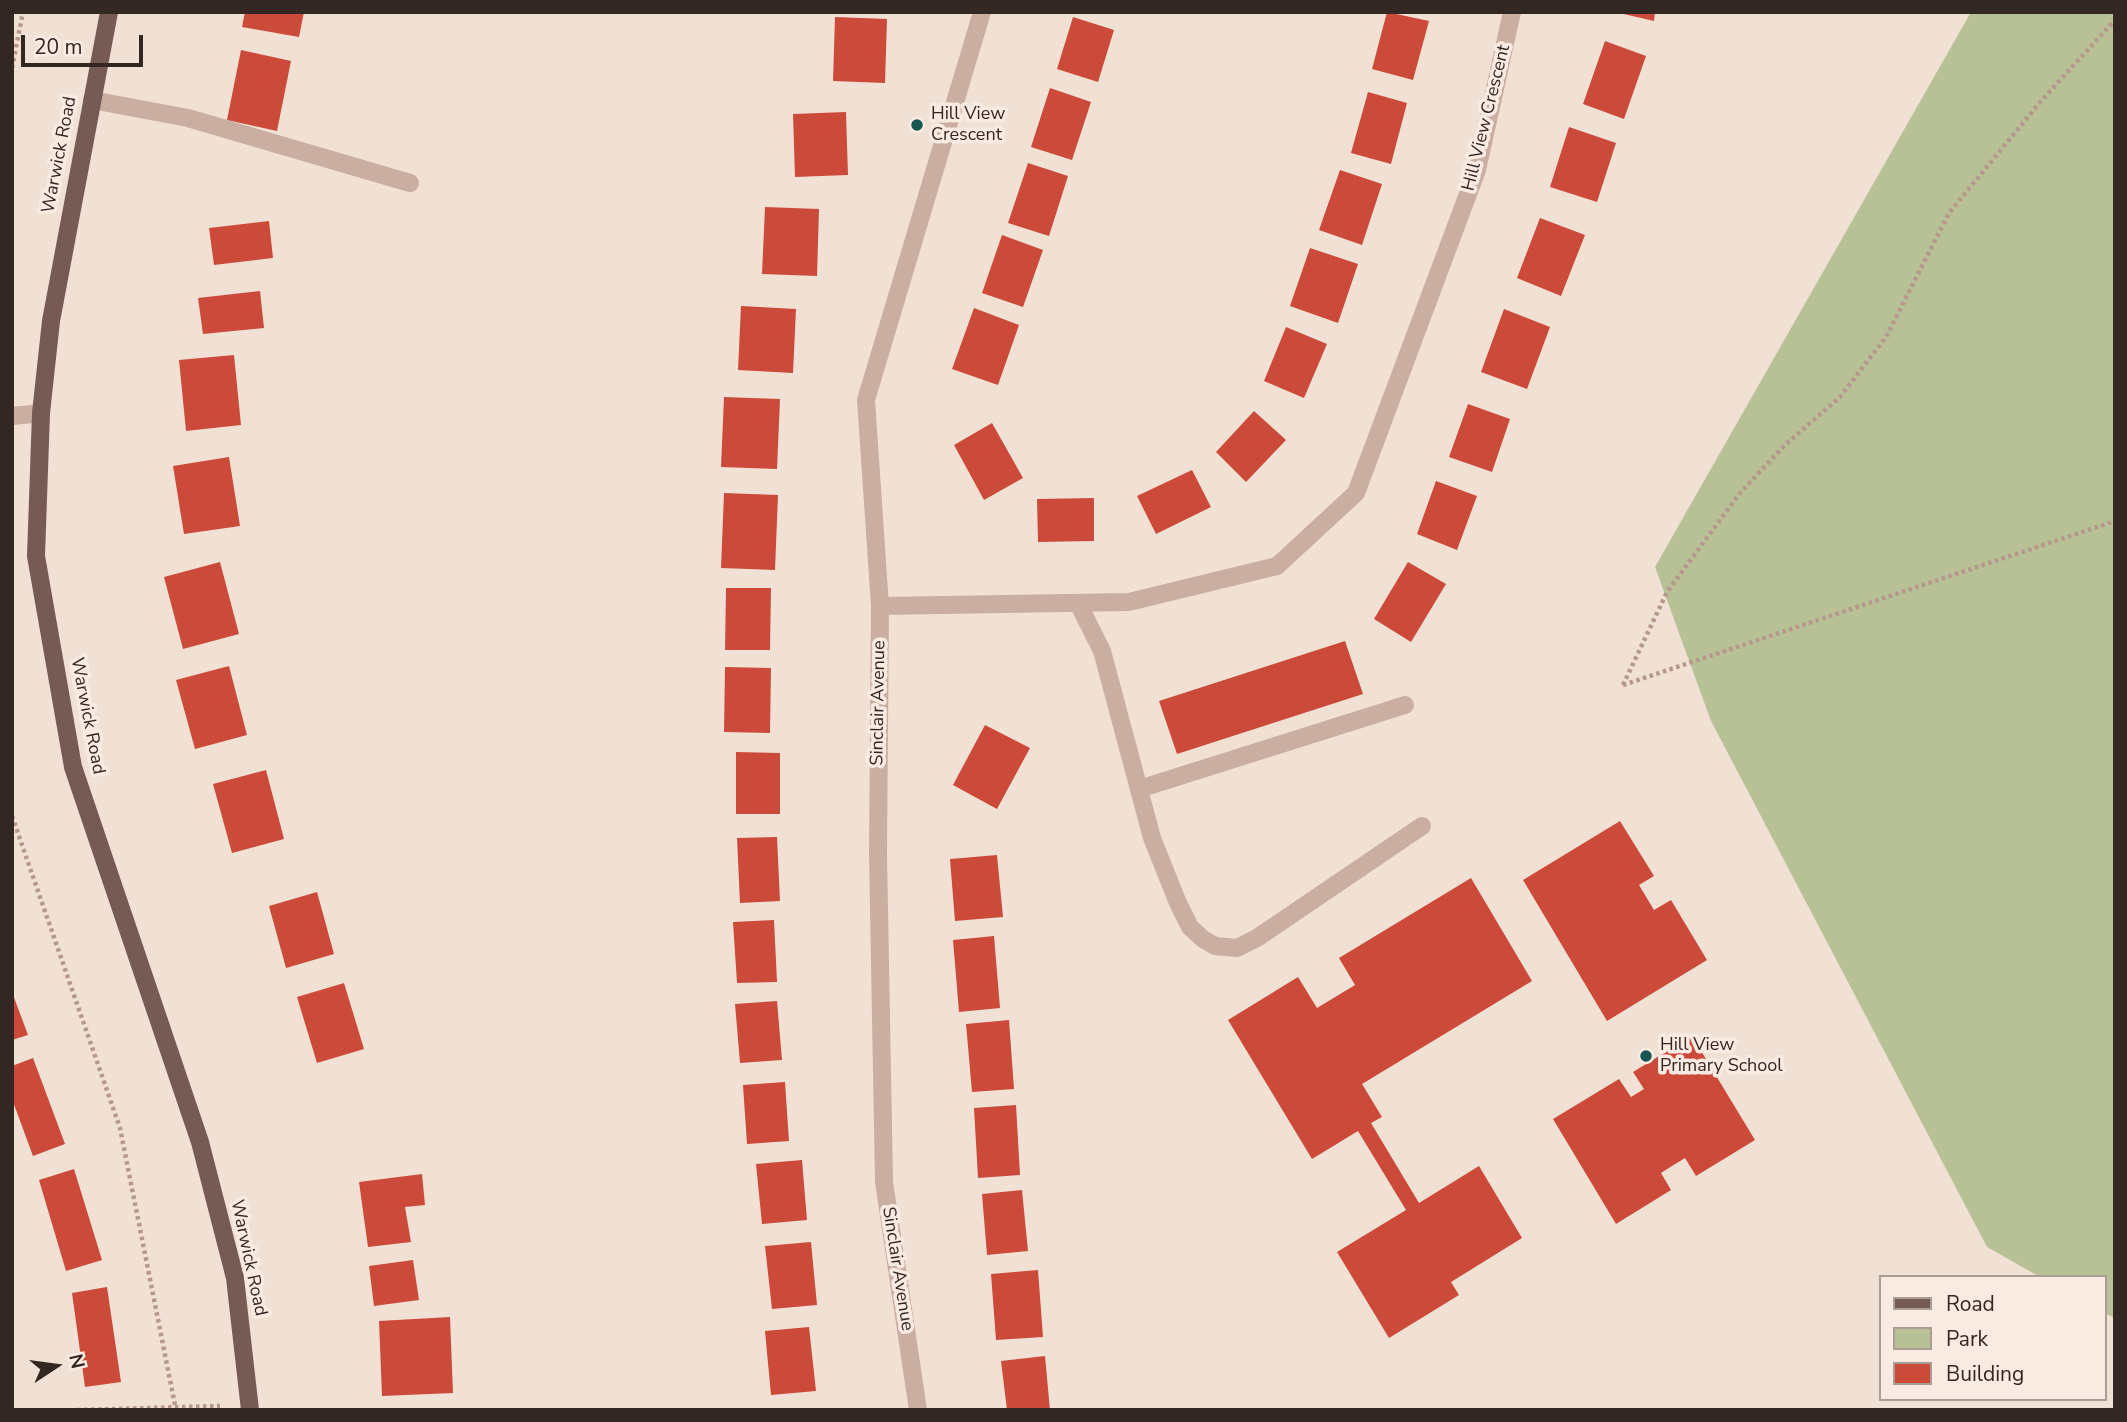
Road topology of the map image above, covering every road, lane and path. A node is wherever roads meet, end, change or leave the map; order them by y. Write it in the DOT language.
graph roads {
  1 [pos="23,12"];
  2 [pos="109,12"];
  3 [pos="982,12"];
  4 [pos="1512,12"];
  5 [pos="2115,20"];
  6 [pos="12,68"];
  7 [pos="92,100"];
  8 [pos="410,183"];
  9 [pos="41,413"];
  10 [pos="12,416"];
  11 [pos="2115,521"];
  12 [pos="1078,603"];
  13 [pos="880,606"];
  14 [pos="1405,705"];
  15 [pos="1139,789"];
  16 [pos="12,816"];
  17 [pos="1422,826"];
  18 [pos="176,1408"];
  19 [pos="250,1408"];
  20 [pos="77,1410"];
  21 [pos="918,1410"];
  1 -- 6 [label="path"];
  2 -- 7 [label="main road, Warwick Road"];
  3 -- 13 [label="street, Sinclair Avenue"];
  4 -- 12 [label="street, Hill View Crescent"];
  5 -- 11 [label="path"];
  7 -- 8 [label="street"];
  7 -- 9 [label="main road, Warwick Road"];
  9 -- 10 [label="street"];
  9 -- 19 [label="main road, Warwick Road"];
  12 -- 13 [label="street, Hill View Crescent"];
  12 -- 15 [label="street"];
  13 -- 21 [label="street, Sinclair Avenue"];
  14 -- 15 [label="street"];
  15 -- 17 [label="street"];
  16 -- 18 [label="path"];
  18 -- 19 [label="path"];
  18 -- 20 [label="path"];
}
